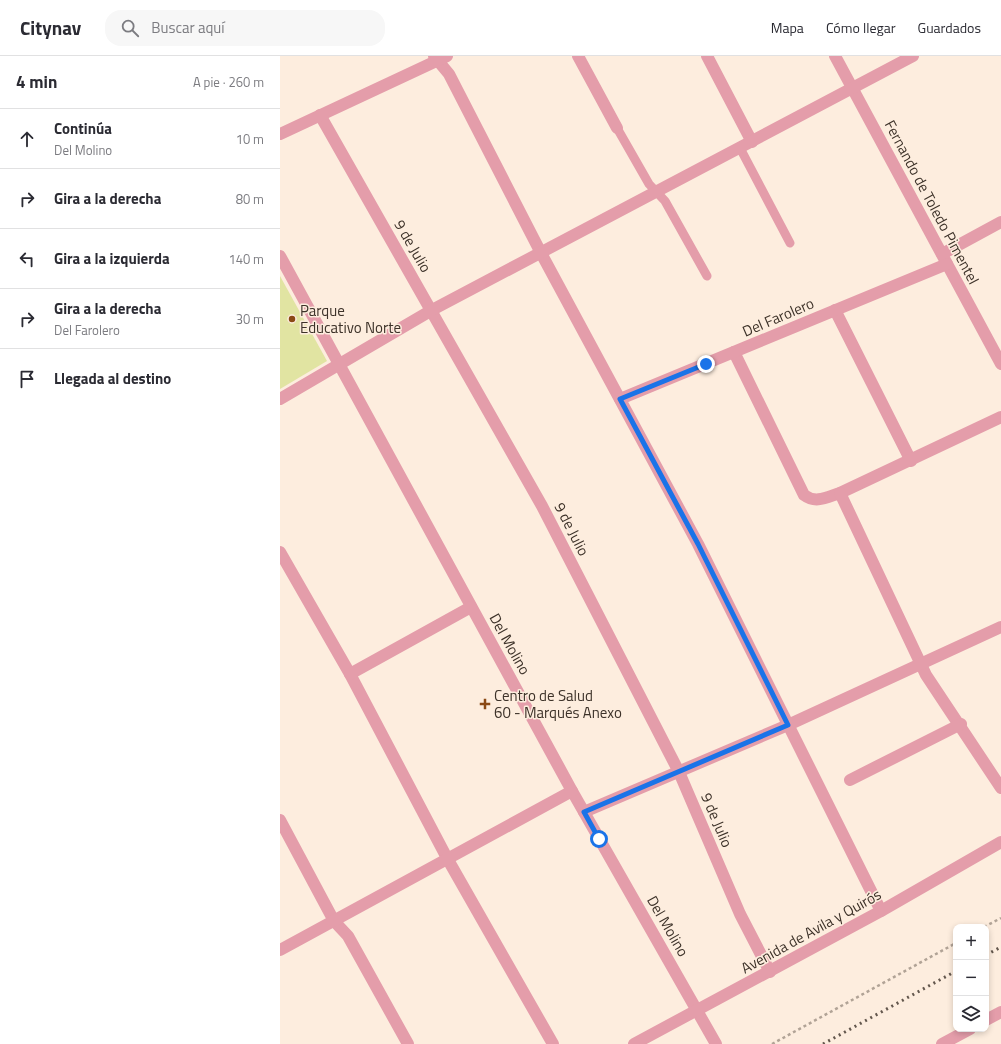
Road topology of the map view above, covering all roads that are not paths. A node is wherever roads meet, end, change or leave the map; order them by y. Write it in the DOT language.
graph roads {
  1 [pos="578,56"];
  2 [pos="707,56"];
  3 [pos="835,56"];
  4 [pos="913,56"];
  5 [pos="440,57"];
  6 [pos="853,89"];
  7 [pos="320,115"];
  8 [pos="617,128"];
  9 [pos="280,134"];
  10 [pos="752,142"];
  11 [pos="740,148"];
  12 [pos="656,192"];
  13 [pos="1001,222"];
  14 [pos="790,243"];
  15 [pos="541,253"];
  16 [pos="280,256"];
  17 [pos="945,259"];
  18 [pos="707,276"];
  19 [pos="432,310"];
  20 [pos="836,310"];
  21 [pos="734,352"];
  22 [pos="1001,364"];
  23 [pos="339,365"];
  24 [pos="280,399"];
  25 [pos="620,399"];
  26 [pos="1001,417"];
  27 [pos="911,460"];
  28 [pos="840,493"];
  29 [pos="280,552"];
  30 [pos="471,607"];
  31 [pos="1001,628"];
  32 [pos="921,665"];
  33 [pos="350,674"];
  34 [pos="960,724"];
  35 [pos="788,725"];
  36 [pos="679,772"];
  37 [pos="850,780"];
  38 [pos="1001,788"];
  39 [pos="572,791"];
  40 [pos="584,812"];
  41 [pos="280,820"];
  42 [pos="1001,842"];
  43 [pos="447,858"];
  44 [pos="881,911"];
  45 [pos="334,921"];
  46 [pos="280,950"];
  47 [pos="770,972"];
  48 [pos="697,1009"];
  49 [pos="1001,1012"];
  50 [pos="989,1018"];
  51 [pos="964,1032"];
  52 [pos="408,1044"];
  53 [pos="553,1044"];
  54 [pos="634,1044"];
  55 [pos="716,1044"];
  56 [pos="942,1044"];
  1 -- 8 [label="street"];
  2 -- 10 [label="street"];
  3 -- 6 [label="street, Fernando de Toledo Pimentel"];
  4 -- 6 [label="street"];
  5 -- 7 [label="street"];
  5 -- 15 [label="street"];
  6 -- 10 [label="street"];
  6 -- 17 [label="street, Fernando de Toledo Pimentel"];
  7 -- 9 [label="street"];
  7 -- 19 [label="street, 9 de Julio"];
  8 -- 12 [label="lane"];
  10 -- 11 [label="street"];
  11 -- 12 [label="street"];
  11 -- 14 [label="lane"];
  12 -- 15 [label="street"];
  12 -- 18 [label="lane"];
  13 -- 17 [label="street, Del Farolero"];
  15 -- 19 [label="street"];
  15 -- 25 [label="street"];
  16 -- 23 [label="street, Del Molino"];
  17 -- 20 [label="street, Del Farolero"];
  17 -- 22 [label="street, Fernando de Toledo Pimentel"];
  19 -- 23 [label="street"];
  19 -- 36 [label="street, 9 de Julio"];
  20 -- 21 [label="street, Del Farolero"];
  20 -- 27 [label="street"];
  21 -- 25 [label="street, Del Farolero"];
  21 -- 28 [label="street"];
  23 -- 24 [label="street"];
  23 -- 30 [label="street, Del Molino"];
  25 -- 35 [label="street"];
  26 -- 27 [label="street"];
  27 -- 28 [label="street"];
  28 -- 32 [label="street"];
  29 -- 33 [label="street"];
  30 -- 33 [label="street"];
  30 -- 39 [label="street, Del Molino"];
  31 -- 32 [label="street"];
  32 -- 34 [label="street"];
  32 -- 35 [label="street"];
  33 -- 43 [label="street"];
  34 -- 37 [label="street"];
  34 -- 38 [label="street"];
  35 -- 36 [label="street"];
  35 -- 44 [label="street"];
  36 -- 40 [label="street"];
  36 -- 47 [label="street, 9 de Julio"];
  39 -- 40 [label="street, Del Molino"];
  39 -- 43 [label="street"];
  40 -- 48 [label="street, Del Molino"];
  41 -- 45 [label="street"];
  42 -- 44 [label="street, Avenida de Avila y Quirós"];
  43 -- 45 [label="street"];
  43 -- 53 [label="street"];
  44 -- 47 [label="street, Avenida de Avila y Quirós"];
  45 -- 46 [label="street"];
  45 -- 52 [label="street"];
  47 -- 48 [label="street, Avenida de Avila y Quirós"];
  48 -- 54 [label="street, Avenida de Avila y Quirós"];
  48 -- 55 [label="street, Del Molino"];
  49 -- 50 [label="street"];
  51 -- 56 [label="street"];
}
